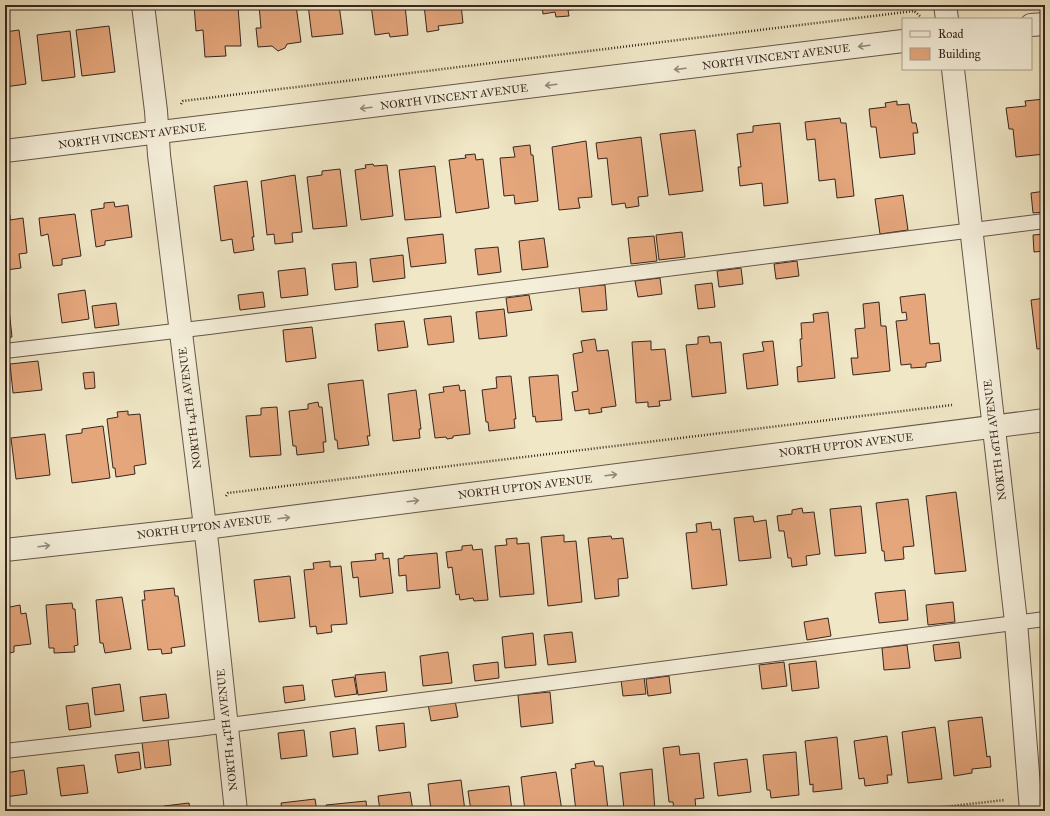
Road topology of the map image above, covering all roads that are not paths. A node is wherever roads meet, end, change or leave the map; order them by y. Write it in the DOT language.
graph roads {
  1 [pos="143,5"];
  2 [pos="945,5"];
  3 [pos="947,18"];
  4 [pos="1045,24"];
  5 [pos="1032,25"];
  6 [pos="902,41"];
  7 [pos="952,70"];
  8 [pos="158,134"];
  9 [pos="5,151"];
  10 [pos="1045,221"];
  11 [pos="971,230"];
  12 [pos="181,330"];
  13 [pos="5,351"];
  14 [pos="1045,420"];
  15 [pos="993,426"];
  16 [pos="205,528"];
  17 [pos="5,550"];
  18 [pos="1045,619"];
  19 [pos="1016,622"];
  20 [pos="228,725"];
  21 [pos="5,751"];
  22 [pos="236,811"];
  23 [pos="1031,811"];
  1 -- 8 [label="street, NORTH 14TH AVENUE"];
  2 -- 3 [label="street"];
  4 -- 5 [label="street"];
  6 -- 8 [label="street, NORTH VINCENT AVENUE, one-way"];
  7 -- 11 [label="street, NORTH 16TH AVENUE"];
  8 -- 9 [label="street, NORTH VINCENT AVENUE"];
  8 -- 12 [label="street, NORTH 14TH AVENUE"];
  10 -- 11 [label="lane"];
  11 -- 12 [label="lane"];
  11 -- 15 [label="street, NORTH 16TH AVENUE"];
  12 -- 13 [label="lane"];
  12 -- 16 [label="street, NORTH 14TH AVENUE"];
  14 -- 15 [label="street, NORTH UPTON AVENUE"];
  16 -- 15 [label="street, NORTH UPTON AVENUE, one-way"];
  15 -- 19 [label="street, NORTH 16TH AVENUE"];
  17 -- 16 [label="street, NORTH UPTON AVENUE, one-way"];
  16 -- 20 [label="street, NORTH 14TH AVENUE"];
  18 -- 19 [label="lane"];
  19 -- 20 [label="lane"];
  19 -- 23 [label="street, NORTH 16TH AVENUE"];
  20 -- 21 [label="lane"];
  20 -- 22 [label="street, NORTH 14TH AVENUE"];
}
